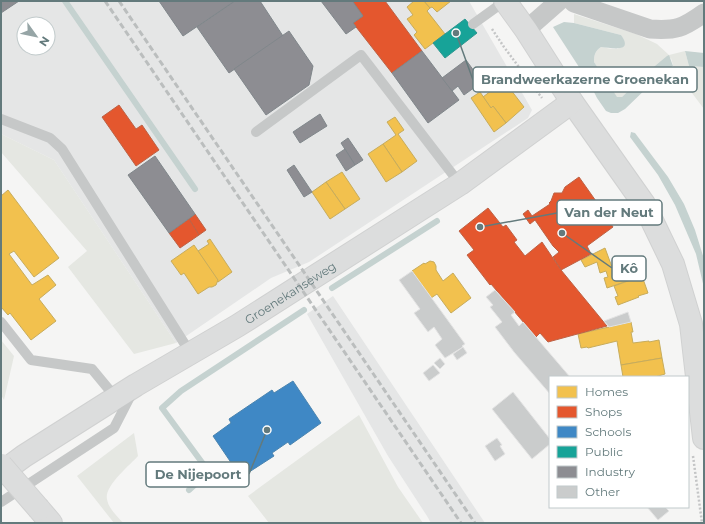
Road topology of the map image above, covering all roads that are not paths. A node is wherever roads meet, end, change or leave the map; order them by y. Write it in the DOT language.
graph roads {
  1 [pos="505,1"];
  2 [pos="560,1"];
  3 [pos="572,1"];
  4 [pos="700,22"];
  5 [pos="473,24"];
  6 [pos="526,30"];
  7 [pos="572,102"];
  8 [pos="1,119"];
  9 [pos="256,132"];
  10 [pos="460,184"];
  11 [pos="1,322"];
  12 [pos="191,354"];
  13 [pos="136,385"];
  14 [pos="116,398"];
  15 [pos="698,446"];
  16 [pos="1,465"];
  17 [pos="1,473"];
  18 [pos="1,502"];
  19 [pos="45,516"];
  1 -- 5 [label="lane"];
  1 -- 6 [label="main road"];
  2 -- 6 [label="street"];
  3 -- 4 [label="street"];
  6 -- 7 [label="main road"];
  7 -- 10 [label="main road, Groenekanseweg"];
  7 -- 15 [label="main road"];
  8 -- 12 [label="lane"];
  9 -- 10 [label="lane"];
  10 -- 12 [label="main road, Groenekanseweg"];
  11 -- 14 [label="lane"];
  12 -- 13 [label="main road, Groenekanseweg"];
  13 -- 14 [label="main road, Groenekanseweg"];
  13 -- 18 [label="lane"];
  14 -- 17 [label="main road, Groenekanseweg"];
  16 -- 19 [label="main road, bridge"];
}
